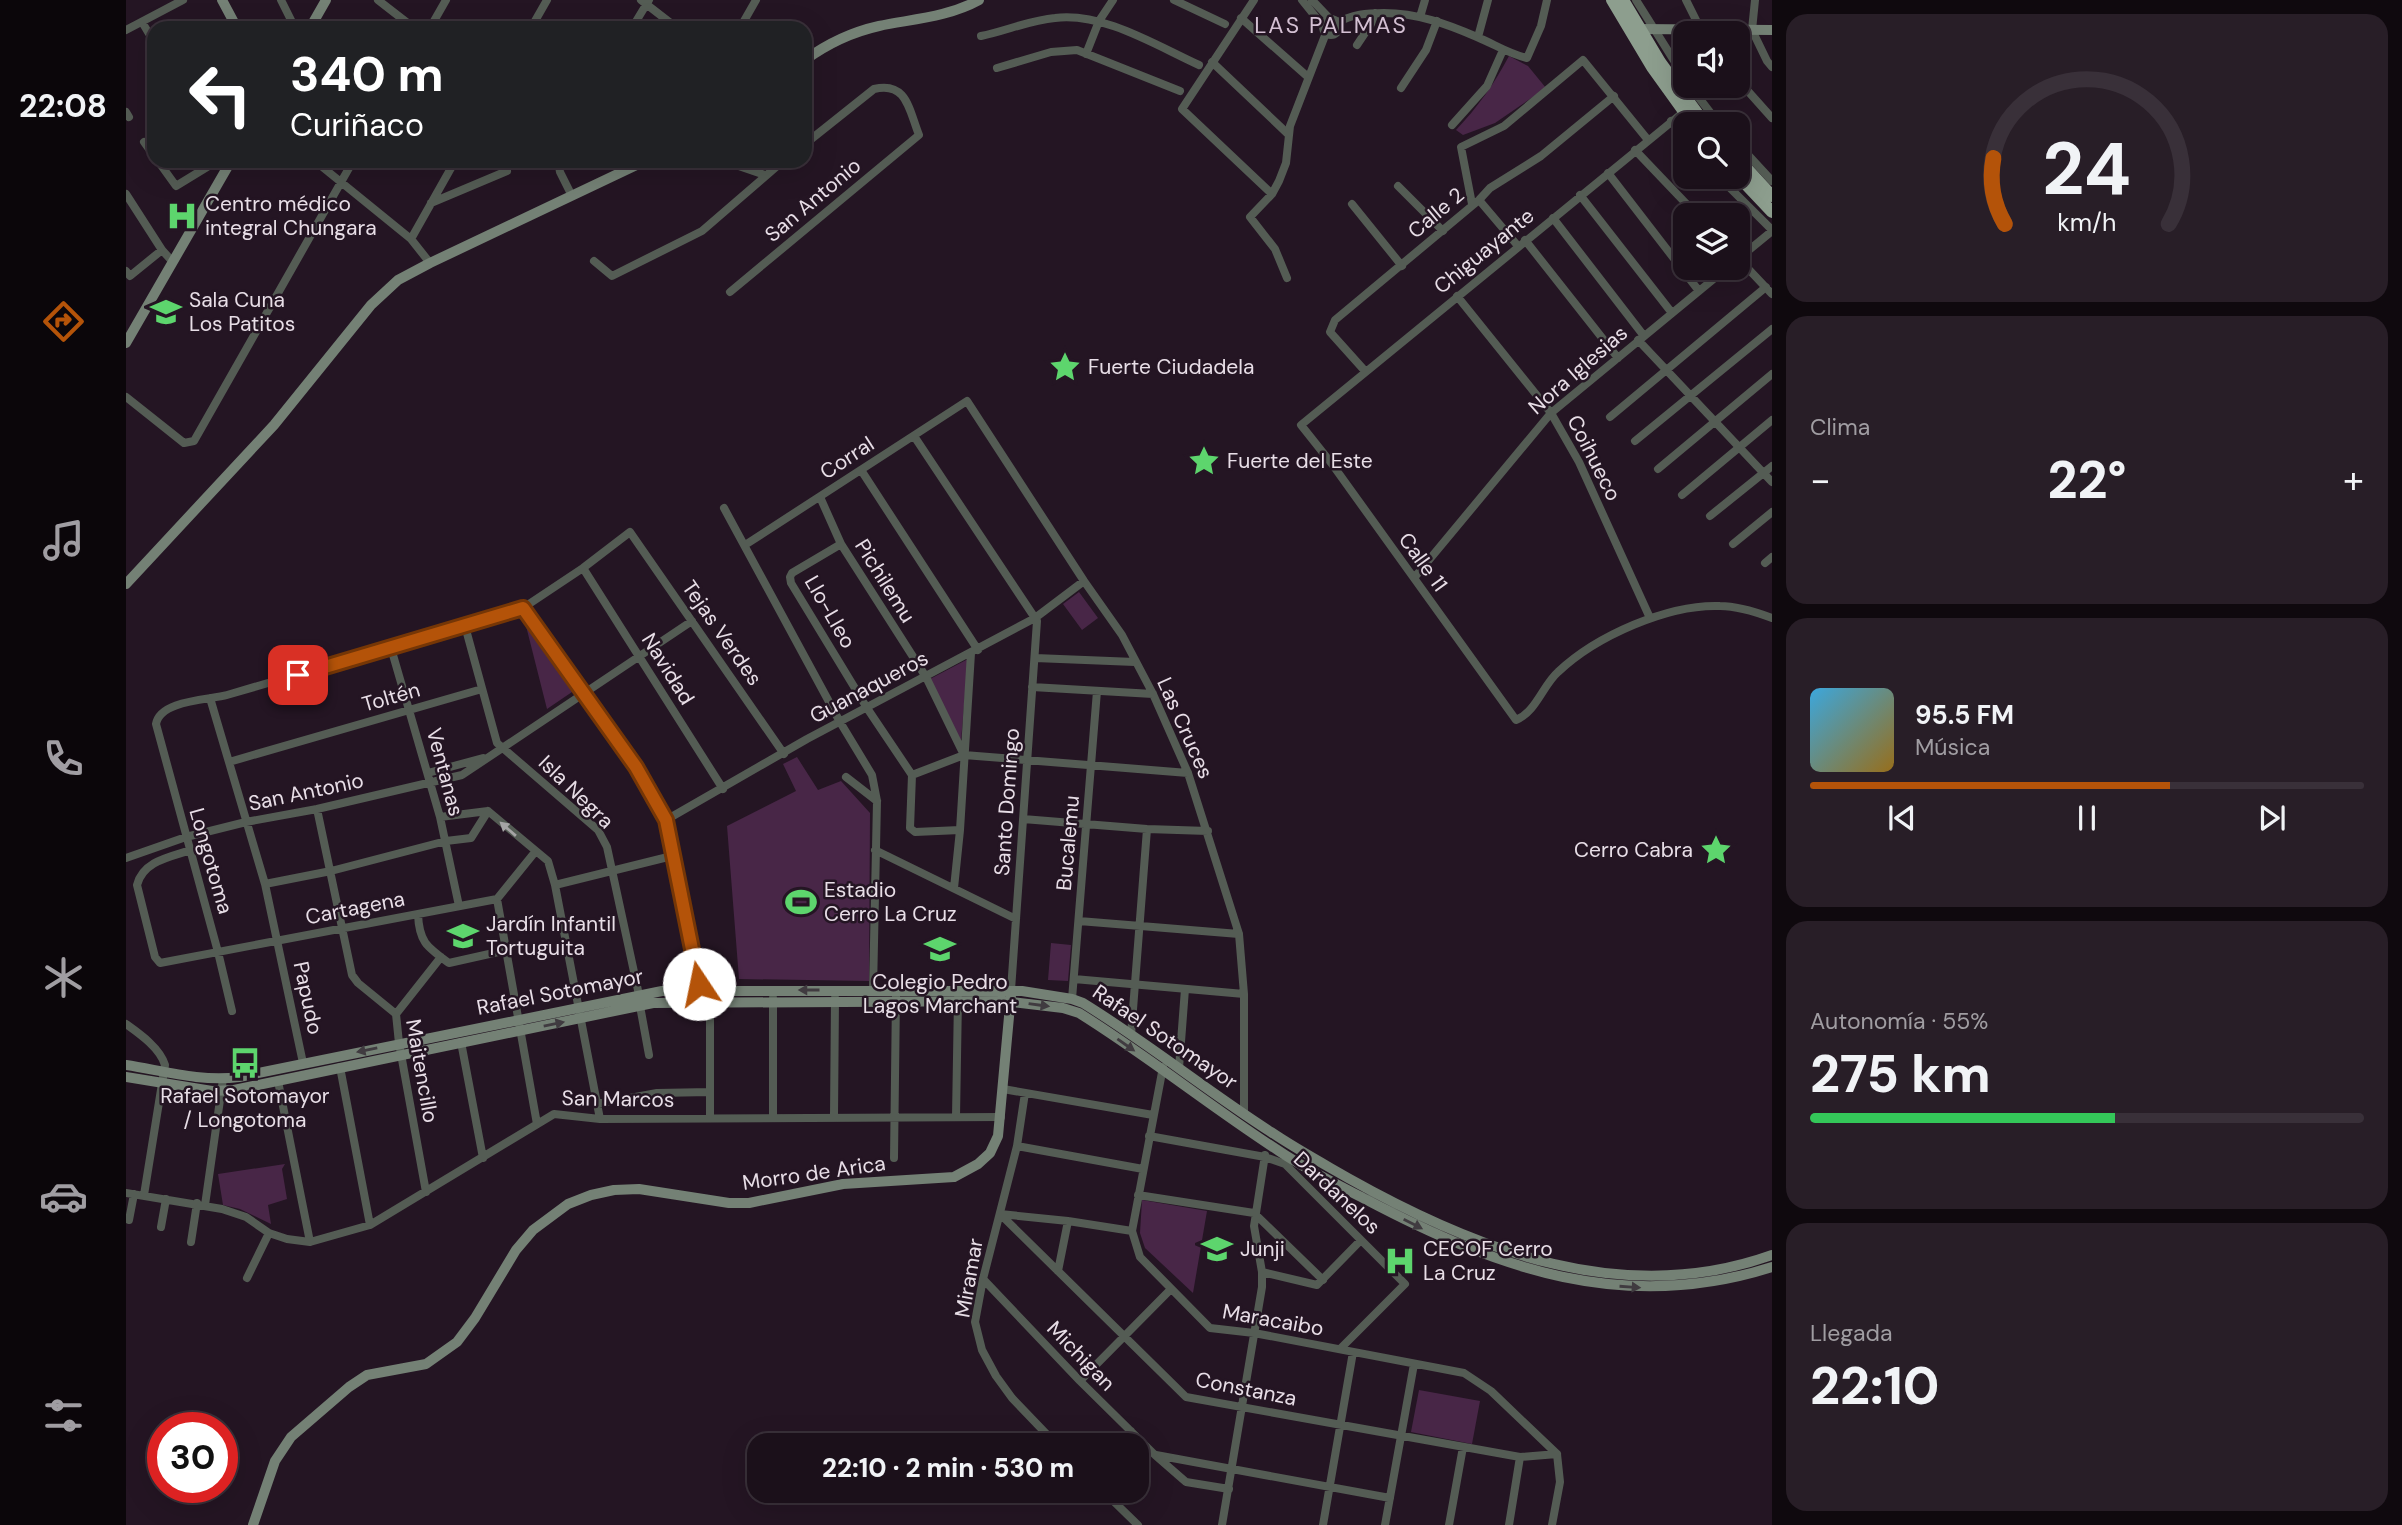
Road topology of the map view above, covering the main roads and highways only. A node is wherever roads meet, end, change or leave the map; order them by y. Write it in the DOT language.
graph roads {
  1 [pos="222,0"];
  2 [pos="979,0"];
  3 [pos="1612,0"];
  4 [pos="1623,0"];
  5 [pos="321,3"];
  6 [pos="233,21"];
  7 [pos="313,21"];
  8 [pos="1641,29"];
  9 [pos="1673,30"];
  10 [pos="1750,30"];
  11 [pos="1772,30"];
  12 [pos="812,56"];
  13 [pos="1687,109"];
  14 [pos="1688,112"];
  15 [pos="1691,112"];
  16 [pos="226,168"];
  17 [pos="630,168"];
  18 [pos="1750,172"];
  19 [pos="1750,189"];
  20 [pos="1772,196"];
  21 [pos="1772,212"];
  22 [pos="126,344"];
  23 [pos="126,584"];
  24 [pos="835,995"];
  25 [pos="896,995"];
  26 [pos="773,996"];
  27 [pos="1011,996"];
  28 [pos="639,1000"];
  29 [pos="520,1025"];
  30 [pos="400,1049"];
  31 [pos="126,1065"];
  32 [pos="1164,1065"];
  33 [pos="126,1077"];
  34 [pos="163,1077"];
  35 [pos="1772,1255"];
  36 [pos="1772,1268"];
  37 [pos="253,1525"];
  1 -- 6 [label="main road"];
  2 -- 12 [label="main road"];
  3 -- 8 [label="main road"];
  4 -- 8 [label="main road"];
  5 -- 7 [label="main road"];
  8 -- 9 [label="main road"];
  8 -- 13 [label="main road"];
  10 -- 11 [label="main road"];
  13 -- 14 [label="main road"];
  13 -- 15 [label="main road"];
  16 -- 22 [label="main road"];
  17 -- 23 [label="main road"];
  18 -- 20 [label="main road"];
  19 -- 21 [label="main road"];
  24 -- 25 [label="main road, Rafael Sotomayor"];
  24 -- 25 [label="main road, Rafael Sotomayor"];
  24 -- 26 [label="main road, Rafael Sotomayor"];
  25 -- 27 [label="main road, Rafael Sotomayor"];
  26 -- 28 [label="main road, Rafael Sotomayor"];
  26 -- 28 [label="main road, Rafael Sotomayor"];
  27 -- 32 [label="main road, Rafael Sotomayor, one-way"];
  27 -- 32 [label="main road, Rafael Sotomayor"];
  27 -- 37 [label="main road, Morro de Arica"];
  28 -- 29 [label="main road, Rafael Sotomayor"];
  29 -- 30 [label="main road, Rafael Sotomayor"];
  29 -- 30 [label="main road, Rafael Sotomayor"];
  30 -- 34 [label="main road, Rafael Sotomayor, one-way"];
  30 -- 34 [label="main road, Rafael Sotomayor"];
  31 -- 34 [label="main road, Rafael Sotomayor"];
  32 -- 35 [label="main road, Rafael Sotomayor"];
  32 -- 36 [label="main road, Rafael Sotomayor, one-way"];
  33 -- 34 [label="main road, Rafael Sotomayor"];
}
